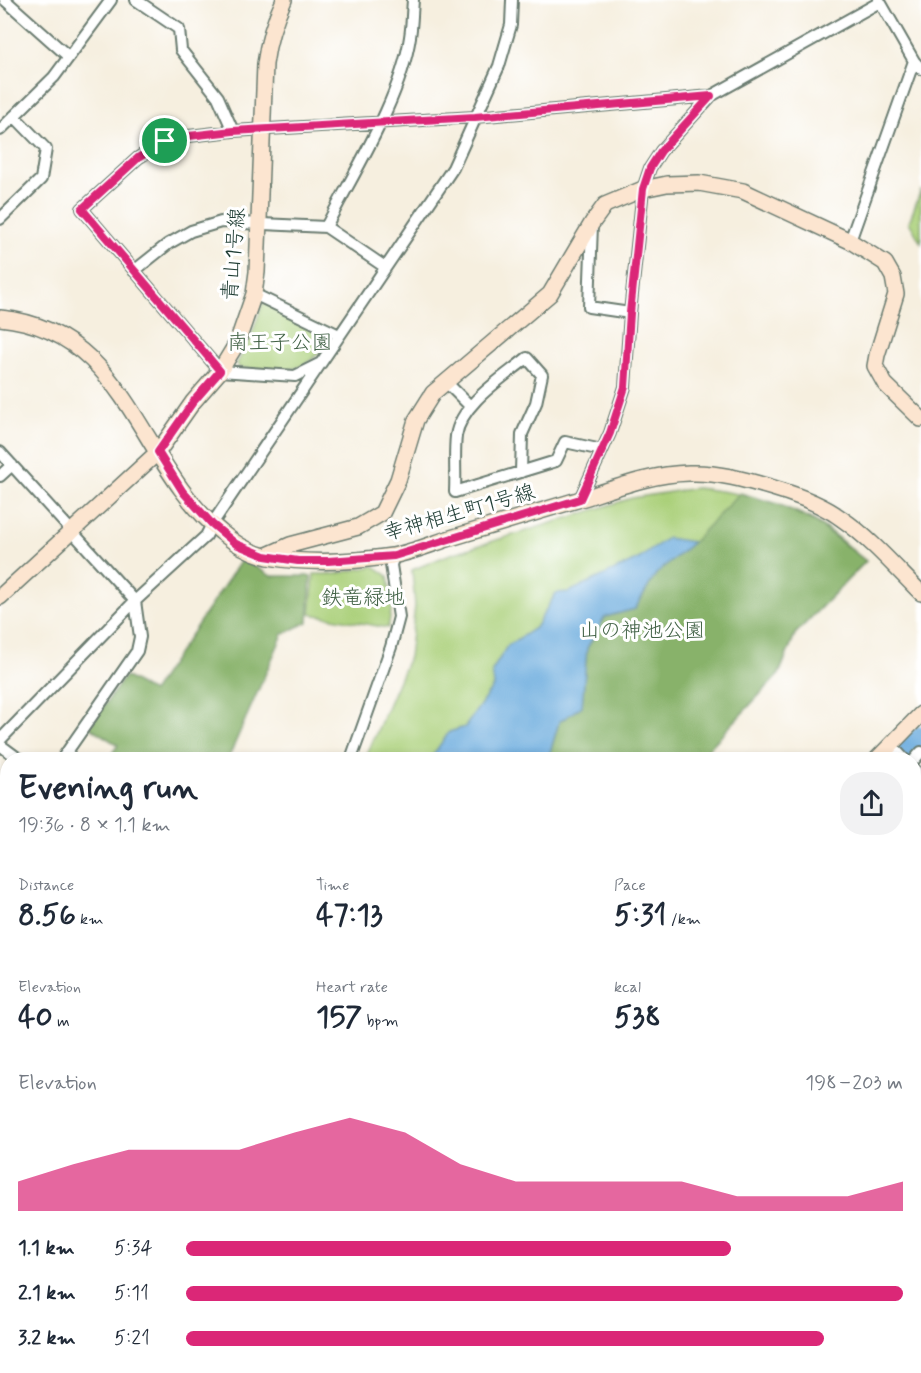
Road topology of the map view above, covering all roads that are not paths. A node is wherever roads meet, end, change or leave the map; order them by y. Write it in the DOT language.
graph roads {
  1 [pos="5,0"];
  2 [pos="111,0"];
  3 [pos="136,0"];
  4 [pos="284,0"];
  5 [pos="413,0"];
  6 [pos="512,0"];
  7 [pos="879,1"];
  8 [pos="69,57"];
  9 [pos="917,65"];
  10 [pos="711,96"];
  11 [pos="14,116"];
  12 [pos="475,117"];
  13 [pos="380,123"];
  14 [pos="0,130"];
  15 [pos="233,131"];
  16 [pos="262,131"];
  17 [pos="643,189"];
  18 [pos="0,219"];
  19 [pos="259,223"];
  20 [pos="592,223"];
  21 [pos="326,227"];
  22 [pos="850,241"];
  23 [pos="385,267"];
  24 [pos="134,272"];
  25 [pos="254,294"];
  26 [pos="630,313"];
  27 [pos="0,318"];
  28 [pos="339,335"];
  29 [pos="321,363"];
  30 [pos="220,371"];
  31 [pos="445,381"];
  32 [pos="470,406"];
  33 [pos="921,419"];
  34 [pos="602,450"];
  35 [pos="0,452"];
  36 [pos="158,452"];
  37 [pos="12,465"];
  38 [pos="521,472"];
  39 [pos="0,476"];
  40 [pos="580,499"];
  41 [pos="212,524"];
  42 [pos="72,530"];
  43 [pos="265,556"];
  44 [pos="394,556"];
  45 [pos="921,593"];
  46 [pos="0,597"];
  47 [pos="135,601"];
  48 [pos="921,714"];
  49 [pos="0,740"];
  50 [pos="893,747"];
  51 [pos="67,752"];
  52 [pos="354,752"];
  53 [pos="886,752"];
  54 [pos="898,752"];
  1 -- 8 [label="street"];
  2 -- 8 [label="street"];
  3 -- 15 [label="street"];
  4 -- 16 [label="street, 青山1号線"];
  5 -- 13 [label="street"];
  6 -- 12 [label="street"];
  7 -- 9 [label="street"];
  7 -- 10 [label="street"];
  8 -- 11 [label="street"];
  9 -- 22 [label="street"];
  10 -- 12 [label="street"];
  10 -- 17 [label="street"];
  11 -- 14 [label="street"];
  11 -- 18 [label="street"];
  12 -- 13 [label="street"];
  12 -- 23 [label="street"];
  13 -- 16 [label="street"];
  13 -- 21 [label="street"];
  15 -- 16 [label="street"];
  15 -- 24 [label="street"];
  16 -- 19 [label="street, 青山1号線"];
  17 -- 20 [label="street"];
  17 -- 22 [label="street"];
  17 -- 26 [label="street"];
  19 -- 21 [label="street"];
  19 -- 24 [label="street"];
  19 -- 25 [label="street, 青山1号線"];
  20 -- 26 [label="street"];
  20 -- 31 [label="street"];
  21 -- 23 [label="street"];
  22 -- 33 [label="street"];
  23 -- 28 [label="street"];
  24 -- 30 [label="street"];
  25 -- 28 [label="street"];
  25 -- 30 [label="street, 青山1号線"];
  26 -- 34 [label="street"];
  27 -- 36 [label="street, 幸神相生町1号線"];
  28 -- 29 [label="street"];
  29 -- 30 [label="street"];
  29 -- 41 [label="street"];
  30 -- 36 [label="street, 青山1号線"];
  31 -- 32 [label="street"];
  31 -- 43 [label="street"];
  32 -- 38 [label="street"];
  32 -- 38 [label="street"];
  34 -- 38 [label="street"];
  34 -- 40 [label="street"];
  35 -- 37 [label="street"];
  36 -- 41 [label="street, 幸神相生町1号線"];
  36 -- 42 [label="street, 青山1号線"];
  37 -- 39 [label="street"];
  37 -- 42 [label="street"];
  40 -- 44 [label="street, 幸神相生町1号線"];
  40 -- 45 [label="street, 幸神相生町1号線"];
  41 -- 43 [label="street, 幸神相生町1号線"];
  41 -- 47 [label="street"];
  42 -- 46 [label="street, 青山1号線"];
  42 -- 47 [label="street"];
  43 -- 44 [label="street, 幸神相生町1号線"];
  44 -- 52 [label="street"];
  47 -- 49 [label="street"];
  47 -- 51 [label="street"];
  48 -- 50 [label="street"];
  50 -- 53 [label="street"];
  50 -- 54 [label="street"];
}
